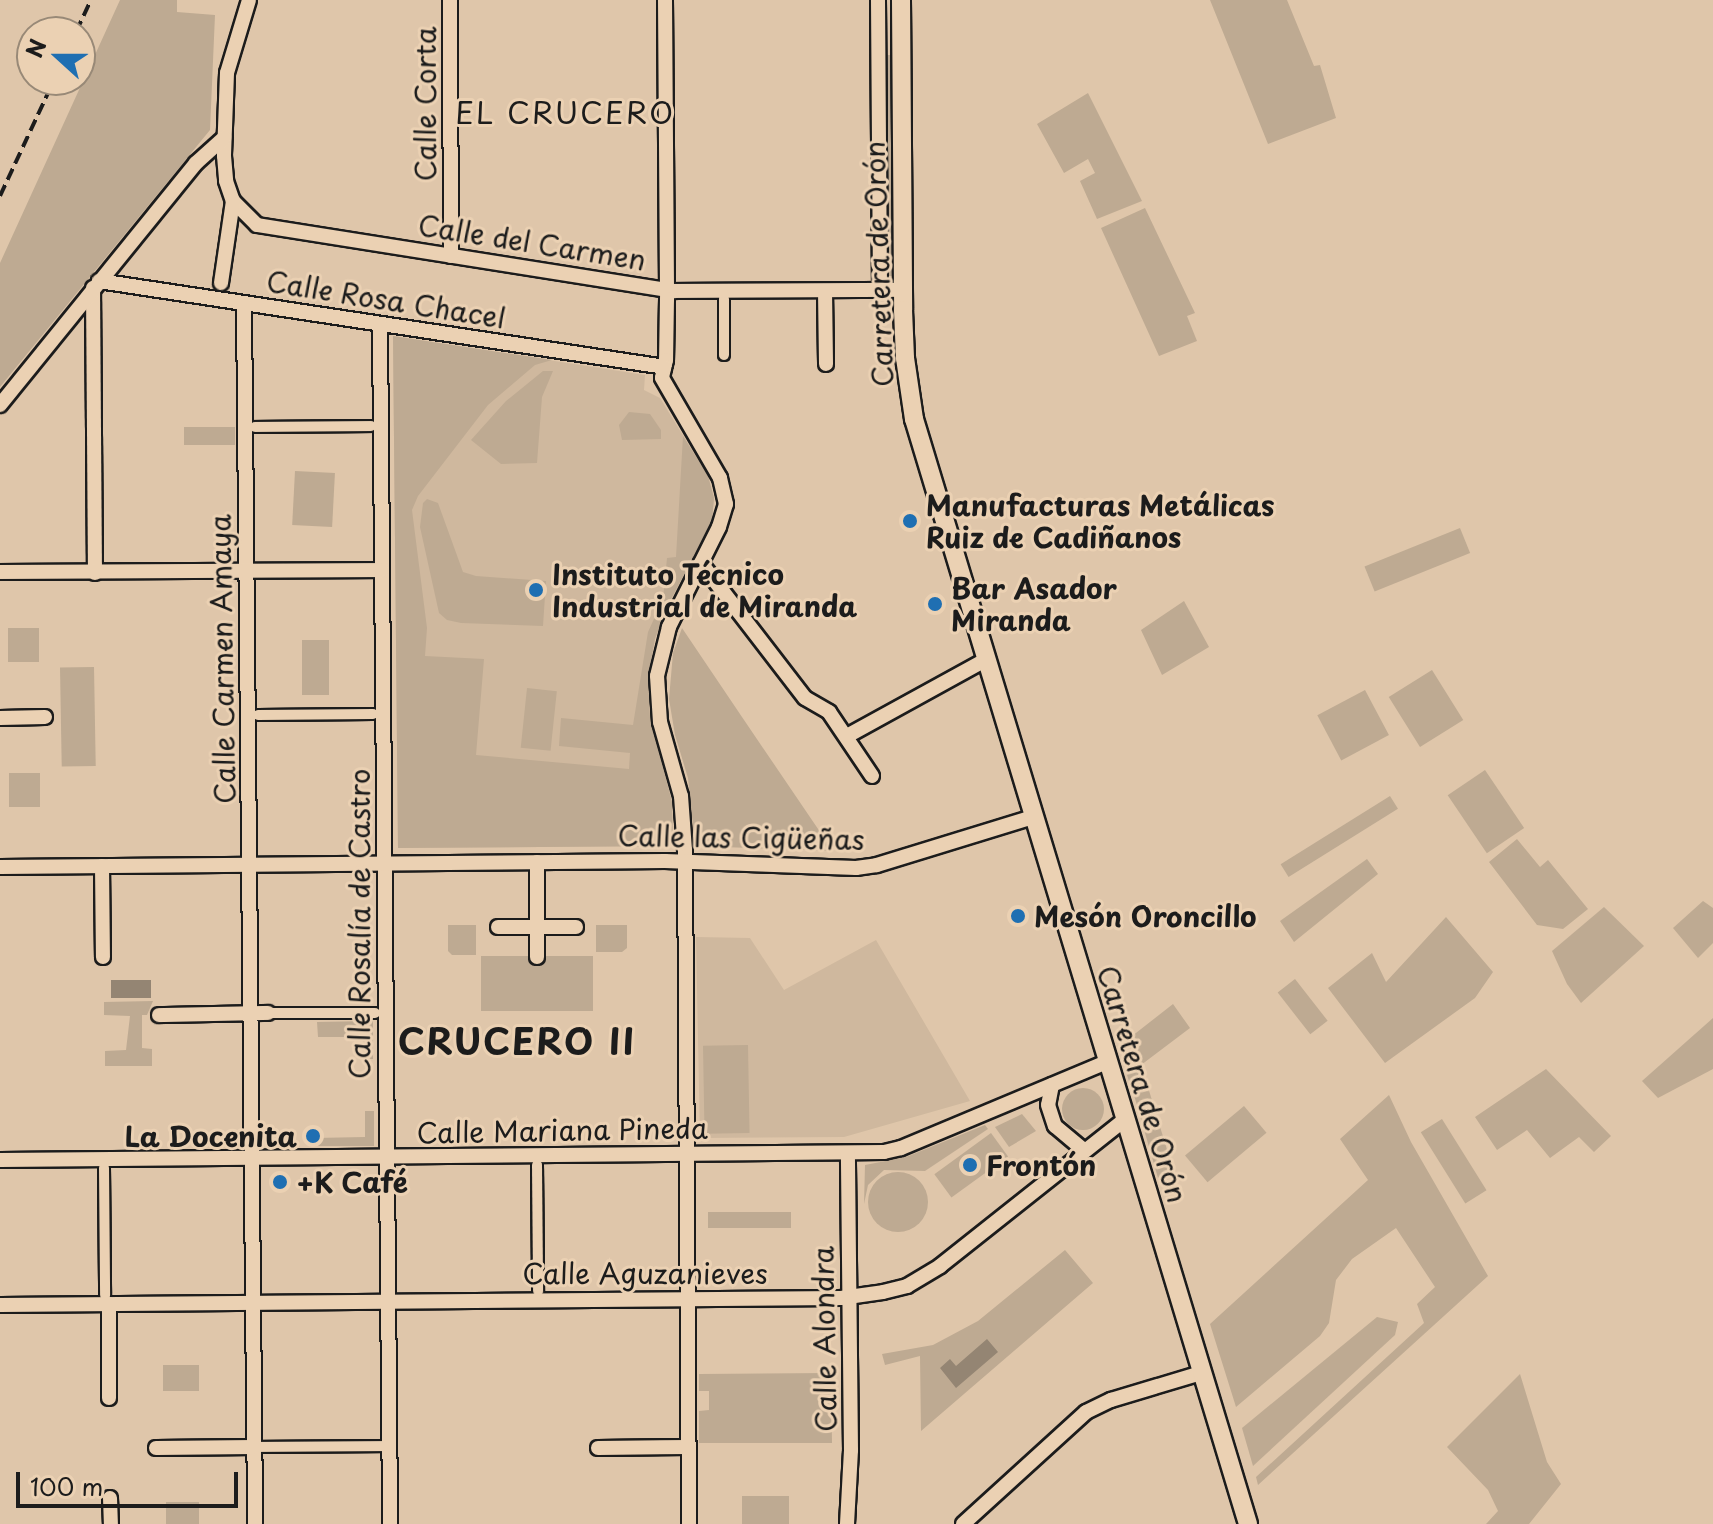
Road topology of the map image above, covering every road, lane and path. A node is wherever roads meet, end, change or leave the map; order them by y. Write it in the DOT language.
graph roads {
  1 [pos="249,0"];
  2 [pos="450,0"];
  3 [pos="665,0"];
  4 [pos="878,0"];
  5 [pos="901,0"];
  6 [pos="224,138"];
  7 [pos="236,205"];
  8 [pos="451,256"];
  9 [pos="221,283"];
  10 [pos="96,284"];
  11 [pos="880,290"];
  12 [pos="903,290"];
  13 [pos="667,291"];
  14 [pos="825,291"];
  15 [pos="724,299"];
  16 [pos="244,303"];
  17 [pos="380,324"];
  18 [pos="724,355"];
  19 [pos="826,364"];
  20 [pos="665,367"];
  21 [pos="0,405"];
  22 [pos="371,426"];
  23 [pos="255,427"];
  24 [pos="701,563"];
  25 [pos="382,570"];
  26 [pos="246,571"];
  27 [pos="0,572"];
  28 [pos="95,573"];
  29 [pos="985,660"];
  30 [pos="373,714"];
  31 [pos="258,715"];
  32 [pos="45,717"];
  33 [pos="0,718"];
  34 [pos="847,736"];
  35 [pos="872,776"];
  36 [pos="1033,817"];
  37 [pos="685,861"];
  38 [pos="537,862"];
  39 [pos="384,863"];
  40 [pos="250,865"];
  41 [pos="102,866"];
  42 [pos="0,867"];
  43 [pos="498,927"];
  44 [pos="537,927"];
  45 [pos="576,927"];
  46 [pos="103,957"];
  47 [pos="537,957"];
  48 [pos="268,1013"];
  49 [pos="375,1013"];
  50 [pos="252,1014"];
  51 [pos="159,1015"];
  52 [pos="1107,1062"];
  53 [pos="1052,1085"];
  54 [pos="1124,1120"];
  55 [pos="1084,1150"];
  56 [pos="848,1154"];
  57 [pos="687,1155"];
  58 [pos="387,1157"];
  59 [pos="253,1158"];
  60 [pos="0,1160"];
  61 [pos="537,1165"];
  62 [pos="104,1168"];
  63 [pos="538,1291"];
  64 [pos="850,1297"];
  65 [pos="688,1298"];
  66 [pos="107,1300"];
  67 [pos="388,1301"];
  68 [pos="254,1303"];
  69 [pos="0,1305"];
  70 [pos="1201,1373"];
  71 [pos="109,1398"];
  72 [pos="389,1446"];
  73 [pos="254,1447"];
  74 [pos="689,1447"];
  75 [pos="156,1448"];
  76 [pos="598,1448"];
  77 [pos="110,1498"];
  78 [pos="1244,1522"];
  79 [pos="111,1524"];
  80 [pos="255,1524"];
  81 [pos="390,1524"];
  82 [pos="689,1524"];
  83 [pos="847,1524"];
  84 [pos="963,1524"];
  1 -- 6 [label="street"];
  2 -- 8 [label="street, Calle Corta"];
  3 -- 13 [label="street"];
  4 -- 11 [label="street"];
  5 -- 12 [label="street, Carretera de Orón"];
  6 -- 7 [label="street"];
  6 -- 10 [label="street"];
  7 -- 8 [label="street, Calle del Carmen"];
  7 -- 9 [label="street"];
  8 -- 13 [label="street, Calle del Carmen"];
  10 -- 16 [label="street, Calle Rosa Chacel"];
  10 -- 21 [label="street"];
  10 -- 28 [label="street"];
  11 -- 12 [label="street, Calle del Carmen"];
  11 -- 14 [label="street, Calle del Carmen"];
  12 -- 29 [label="street, Carretera de Orón"];
  13 -- 14 [label="street, Calle del Carmen"];
  13 -- 20 [label="street"];
  14 -- 19 [label="street"];
  15 -- 18 [label="street"];
  16 -- 17 [label="street, Calle Rosa Chacel"];
  16 -- 26 [label="street, Calle Carmen Amaya"];
  17 -- 20 [label="street, Calle Rosa Chacel"];
  17 -- 25 [label="street, Calle Rosalía de Castro"];
  20 -- 24 [label="street"];
  22 -- 23 [label="street"];
  24 -- 34 [label="street"];
  24 -- 37 [label="street"];
  25 -- 26 [label="street"];
  25 -- 39 [label="street, Calle Rosalía de Castro"];
  26 -- 28 [label="street"];
  26 -- 40 [label="street, Calle Carmen Amaya"];
  27 -- 28 [label="street"];
  29 -- 34 [label="street"];
  29 -- 36 [label="street, Carretera de Orón"];
  30 -- 31 [label="street"];
  32 -- 33 [label="street"];
  34 -- 35 [label="street"];
  36 -- 37 [label="street, Calle las Cigüeñas"];
  36 -- 52 [label="street, Carretera de Orón"];
  37 -- 38 [label="street, Calle las Cigüeñas"];
  37 -- 57 [label="street"];
  38 -- 39 [label="street, Calle las Cigüeñas"];
  38 -- 44 [label="street"];
  39 -- 40 [label="street, Calle las Cigüeñas"];
  39 -- 58 [label="street, Calle Rosalía de Castro"];
  40 -- 41 [label="street, Calle las Cigüeñas"];
  40 -- 50 [label="street, Calle Carmen Amaya"];
  41 -- 42 [label="street, Calle las Cigüeñas"];
  41 -- 46 [label="street"];
  43 -- 44 [label="street"];
  44 -- 45 [label="street"];
  44 -- 47 [label="street"];
  48 -- 49 [label="street"];
  48 -- 50 [label="street"];
  50 -- 51 [label="street"];
  50 -- 59 [label="street, Calle Carmen Amaya"];
  52 -- 53 [label="street, Calle Mariana Pineda"];
  52 -- 54 [label="street, Carretera de Orón"];
  53 -- 55 [label="street"];
  53 -- 56 [label="street, Calle Mariana Pineda"];
  54 -- 55 [label="street, Calle Aguzanieves"];
  54 -- 70 [label="street, Carretera de Orón"];
  55 -- 64 [label="street, Calle Aguzanieves"];
  56 -- 57 [label="street, Calle Mariana Pineda"];
  56 -- 64 [label="street, Calle Alondra"];
  57 -- 58 [label="street, Calle Mariana Pineda"];
  57 -- 65 [label="street"];
  58 -- 59 [label="street, Calle Mariana Pineda"];
  58 -- 67 [label="street, Calle Rosalía de Castro"];
  59 -- 60 [label="street, Calle Mariana Pineda"];
  59 -- 68 [label="street, Calle Carmen Amaya"];
  61 -- 63 [label="street"];
  62 -- 66 [label="street"];
  64 -- 65 [label="street, Calle Aguzanieves"];
  64 -- 83 [label="street, Calle Alondra"];
  65 -- 67 [label="street, Calle Aguzanieves"];
  65 -- 74 [label="street"];
  66 -- 68 [label="street, Calle Aguzanieves"];
  66 -- 69 [label="street, Calle Aguzanieves"];
  66 -- 71 [label="street"];
  67 -- 68 [label="street, Calle Aguzanieves"];
  67 -- 72 [label="street, Calle Rosalía de Castro"];
  68 -- 73 [label="street, Calle Carmen Amaya"];
  70 -- 78 [label="street, Carretera de Orón"];
  70 -- 84 [label="street"];
  72 -- 73 [label="street"];
  72 -- 81 [label="street, Calle Rosalía de Castro"];
  73 -- 75 [label="street"];
  73 -- 80 [label="street, Calle Carmen Amaya"];
  74 -- 76 [label="street"];
  74 -- 82 [label="street"];
  77 -- 79 [label="street"];
}
